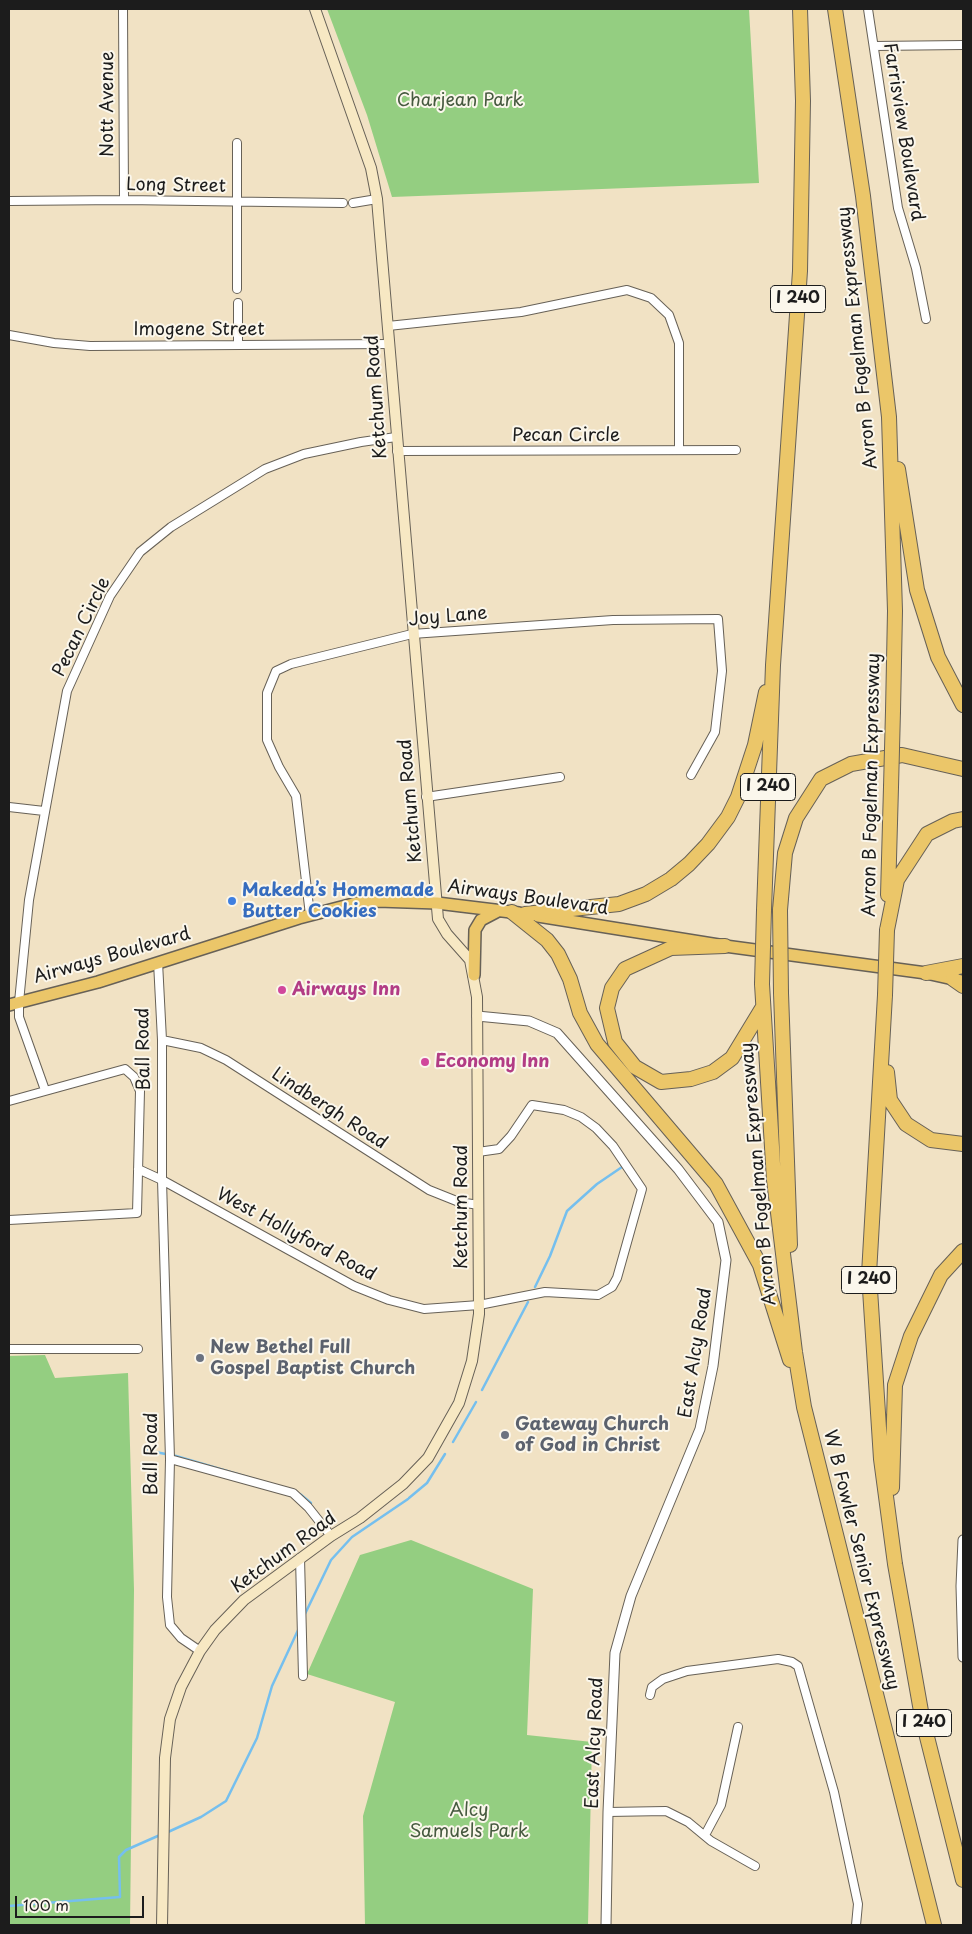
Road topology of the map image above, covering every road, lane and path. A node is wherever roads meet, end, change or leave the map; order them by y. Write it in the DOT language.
graph roads {
  1 [pos="122,9"];
  2 [pos="315,9"];
  3 [pos="800,9"];
  4 [pos="834,9"];
  5 [pos="868,9"];
  6 [pos="963,45"];
  7 [pos="874,46"];
  8 [pos="237,143"];
  9 [pos="378,199"];
  10 [pos="124,200"];
  11 [pos="9,201"];
  12 [pos="237,202"];
  13 [pos="343,203"];
  14 [pos="353,203"];
  15 [pos="237,289"];
  16 [pos="238,303"];
  17 [pos="926,319"];
  18 [pos="388,326"];
  19 [pos="9,335"];
  20 [pos="238,344"];
  21 [pos="390,344"];
  22 [pos="889,417"];
  23 [pos="396,437"];
  24 [pos="679,450"];
  25 [pos="736,450"];
  26 [pos="397,452"];
  27 [pos="412,634"];
  28 [pos="773,665"];
  29 [pos="963,705"];
  30 [pos="963,769"];
  31 [pos="691,775"];
  32 [pos="560,777"];
  33 [pos="426,797"];
  34 [pos="9,807"];
  35 [pos="44,811"];
  36 [pos="963,819"];
  37 [pos="436,903"];
  38 [pos="513,912"];
  39 [pos="310,915"];
  40 [pos="887,930"];
  41 [pos="725,946"];
  42 [pos="158,962"];
  43 [pos="963,966"];
  44 [pos="926,973"];
  45 [pos="474,975"];
  46 [pos="960,982"];
  47 [pos="14,1003"];
  48 [pos="763,1007"];
  49 [pos="477,1016"];
  50 [pos="883,1028"];
  51 [pos="162,1040"];
  52 [pos="44,1090"];
  53 [pos="9,1102"];
  54 [pos="963,1144"];
  55 [pos="478,1152"];
  56 [pos="138,1169"];
  57 [pos="162,1180"];
  58 [pos="478,1205"];
  59 [pos="9,1220"];
  60 [pos="963,1251"];
  61 [pos="789,1299"];
  62 [pos="479,1305"];
  63 [pos="9,1349"];
  64 [pos="138,1349"];
  65 [pos="804,1406"];
  66 [pos="170,1454"];
  67 [pos="330,1536"];
  68 [pos="963,1540"];
  69 [pos="300,1558"];
  70 [pos="895,1564"];
  71 [pos="200,1651"];
  72 [pos="963,1657"];
  73 [pos="304,1676"];
  74 [pos="650,1695"];
  75 [pos="738,1727"];
  76 [pos="608,1812"];
  77 [pos="705,1835"];
  78 [pos="754,1866"];
  79 [pos="963,1880"];
  80 [pos="162,1925"];
  81 [pos="606,1925"];
  82 [pos="856,1925"];
  83 [pos="934,1925"];
  1 -- 10 [label="street, Nott Avenue"];
  2 -- 9 [label="main road, Ketchum Road"];
  3 -- 28 [label="highway, Avron B Fogelman Expressway / I 240"];
  4 -- 22 [label="highway, Avron B Fogelman Expressway / I 240"];
  5 -- 7 [label="street, Farrisview Boulevard"];
  6 -- 7 [label="street"];
  7 -- 17 [label="street, Farrisview Boulevard"];
  8 -- 12 [label="street"];
  9 -- 14 [label="street"];
  9 -- 18 [label="main road, Ketchum Road"];
  10 -- 11 [label="street, Long Street"];
  10 -- 12 [label="street, Long Street"];
  12 -- 13 [label="street, Long Street"];
  12 -- 15 [label="street"];
  16 -- 20 [label="street"];
  18 -- 21 [label="main road, Ketchum Road"];
  18 -- 24 [label="street"];
  19 -- 20 [label="street, Imogene Street"];
  20 -- 21 [label="street, Imogene Street"];
  21 -- 23 [label="main road, Ketchum Road"];
  22 -- 29 [label="highway"];
  22 -- 40 [label="highway, Avron B Fogelman Expressway / I 240, bridge"];
  23 -- 26 [label="main road, Ketchum Road"];
  23 -- 35 [label="street, Pecan Circle"];
  24 -- 25 [label="street, Pecan Circle"];
  24 -- 26 [label="street, Pecan Circle"];
  26 -- 27 [label="main road, Ketchum Road"];
  27 -- 31 [label="street, Joy Lane"];
  27 -- 33 [label="main road, Ketchum Road"];
  27 -- 39 [label="street, Joy Lane"];
  28 -- 38 [label="highway"];
  28 -- 48 [label="highway, Avron B Fogelman Expressway / I 240, bridge"];
  30 -- 61 [label="highway, bridge"];
  32 -- 33 [label="street"];
  33 -- 37 [label="main road, Ketchum Road"];
  34 -- 35 [label="street"];
  35 -- 47 [label="street, Pecan Circle"];
  36 -- 40 [label="highway"];
  37 -- 38 [label="main road, Airways Boulevard"];
  37 -- 39 [label="main road, Airways Boulevard"];
  37 -- 45 [label="main road, Ketchum Road"];
  38 -- 41 [label="main road, Airways Boulevard"];
  38 -- 45 [label="main road"];
  38 -- 65 [label="highway"];
  39 -- 42 [label="main road, Airways Boulevard"];
  40 -- 50 [label="highway, Avron B Fogelman Expressway / I 240, bridge"];
  41 -- 44 [label="main road, Airways Boulevard"];
  41 -- 48 [label="highway"];
  42 -- 47 [label="main road, Airways Boulevard"];
  42 -- 51 [label="street, Ball Road"];
  43 -- 44 [label="highway"];
  44 -- 46 [label="main road, Airways Boulevard"];
  45 -- 49 [label="main road, Ketchum Road"];
  47 -- 52 [label="street, Pecan Circle"];
  48 -- 61 [label="highway, Avron B Fogelman Expressway / I 240"];
  49 -- 55 [label="main road, Ketchum Road"];
  49 -- 76 [label="street, East Alcy Road"];
  50 -- 54 [label="highway"];
  50 -- 70 [label="highway, Avron B Fogelman Expressway / I 240"];
  51 -- 57 [label="street, Ball Road"];
  51 -- 58 [label="street, Lindbergh Road"];
  52 -- 53 [label="street"];
  52 -- 56 [label="street"];
  55 -- 58 [label="main road, Ketchum Road"];
  55 -- 62 [label="street, West Hollyford Road"];
  56 -- 57 [label="street, West Hollyford Road"];
  56 -- 59 [label="street"];
  57 -- 62 [label="street, West Hollyford Road"];
  57 -- 66 [label="street, Ball Road"];
  58 -- 62 [label="main road, Ketchum Road"];
  60 -- 70 [label="highway"];
  61 -- 65 [label="highway, Avron B Fogelman Expressway / I 240"];
  62 -- 67 [label="main road, Ketchum Road"];
  63 -- 64 [label="street"];
  65 -- 83 [label="highway, W B Fowler Senior Expressway / I 240"];
  66 -- 67 [label="street"];
  66 -- 71 [label="street, Ball Road"];
  67 -- 69 [label="main road, Ketchum Road"];
  68 -- 72 [label="street"];
  69 -- 71 [label="main road, Ketchum Road"];
  69 -- 73 [label="street"];
  70 -- 79 [label="highway, W B Fowler Senior Expressway / I 240"];
  71 -- 80 [label="main road"];
  74 -- 82 [label="street"];
  75 -- 77 [label="street"];
  76 -- 77 [label="street"];
  76 -- 81 [label="street, East Alcy Road"];
  77 -- 78 [label="street"];
}
